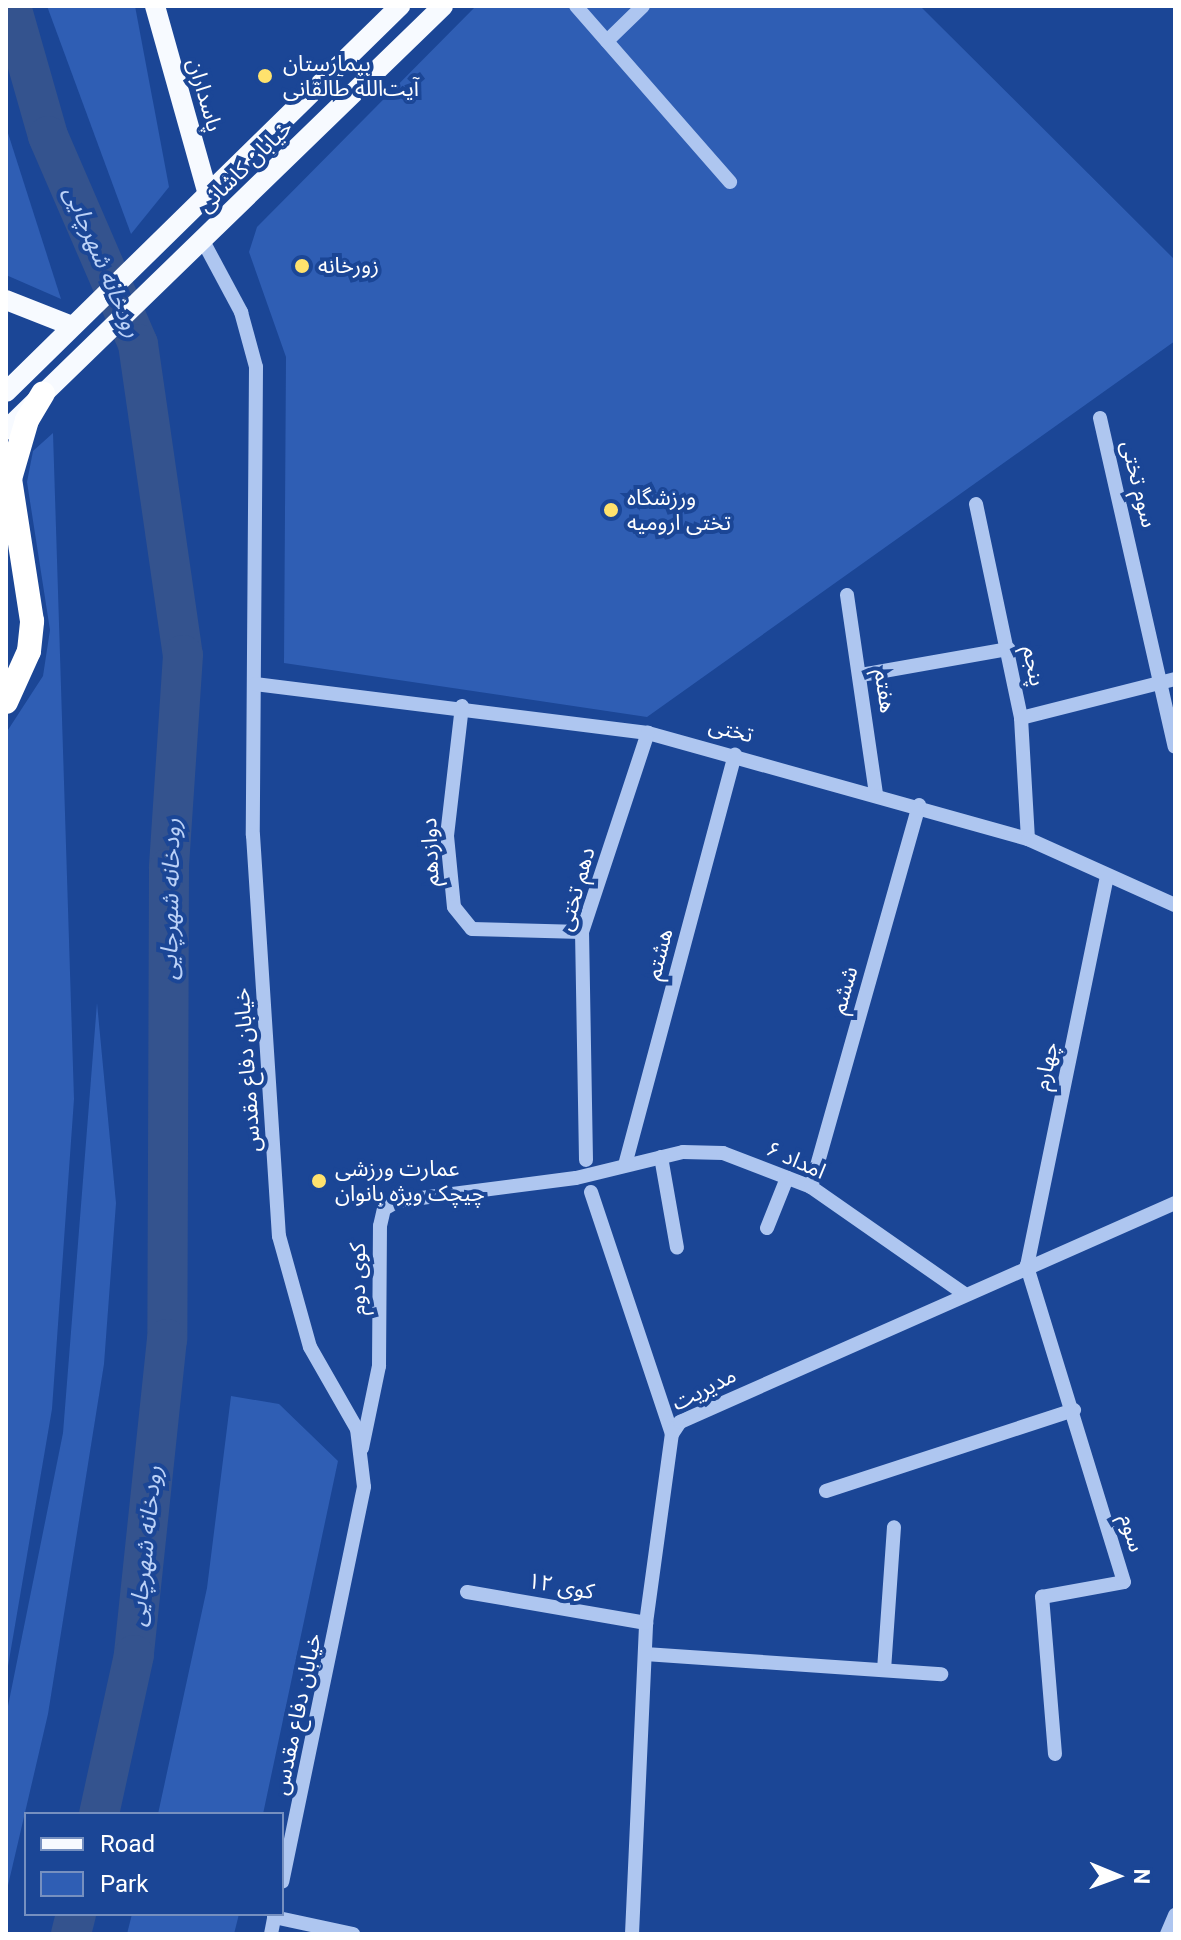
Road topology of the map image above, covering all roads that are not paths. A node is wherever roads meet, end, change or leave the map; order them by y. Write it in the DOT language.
graph roads {
  1 [pos="155,6"];
  2 [pos="400,6"];
  3 [pos="443,6"];
  4 [pos="576,6"];
  5 [pos="643,6"];
  6 [pos="607,41"];
  7 [pos="730,182"];
  8 [pos="209,198"];
  9 [pos="203,241"];
  10 [pos="6,300"];
  11 [pos="72,326"];
  12 [pos="6,392"];
  13 [pos="43,393"];
  14 [pos="1100,418"];
  15 [pos="6,430"];
  16 [pos="976,504"];
  17 [pos="847,595"];
  18 [pos="1009,649"];
  19 [pos="861,675"];
  20 [pos="1170,680"];
  21 [pos="255,684"];
  22 [pos="6,702"];
  23 [pos="462,706"];
  24 [pos="1021,718"];
  25 [pos="648,733"];
  26 [pos="1175,747"];
  27 [pos="735,754"];
  28 [pos="876,794"];
  29 [pos="919,805"];
  30 [pos="1028,839"];
  31 [pos="1107,876"];
  32 [pos="1175,905"];
  33 [pos="582,932"];
  34 [pos="661,1157"];
  35 [pos="586,1160"];
  36 [pos="625,1165"];
  37 [pos="585,1176"];
  38 [pos="787,1178"];
  39 [pos="811,1187"];
  40 [pos="591,1192"];
  41 [pos="1175,1204"];
  42 [pos="767,1228"];
  43 [pos="677,1248"];
  44 [pos="1027,1266"];
  45 [pos="963,1293"];
  46 [pos="1074,1410"];
  47 [pos="672,1434"];
  48 [pos="360,1457"];
  49 [pos="826,1491"];
  50 [pos="894,1527"];
  51 [pos="467,1592"];
  52 [pos="646,1623"];
  53 [pos="645,1654"];
  54 [pos="884,1670"];
  55 [pos="941,1674"];
  56 [pos="1055,1754"];
  57 [pos="284,1873"];
  58 [pos="1175,1915"];
  59 [pos="275,1916"];
  60 [pos="271,1934"];
  61 [pos="353,1934"];
  62 [pos="632,1934"];
  63 [pos="1167,1934"];
  1 -- 8 [label="main road, پاسداران"];
  2 -- 8 [label="main road, خیابان کاشانی"];
  3 -- 9 [label="main road, خیابان کاشانی"];
  4 -- 6 [label="street"];
  5 -- 6 [label="street"];
  6 -- 7 [label="street"];
  8 -- 11 [label="main road, خیابان کاشانی"];
  9 -- 13 [label="main road, خیابان کاشانی"];
  9 -- 21 [label="street, خیابان دفاع مقدس"];
  10 -- 11 [label="main road"];
  11 -- 12 [label="main road, خیابان کاشانی"];
  13 -- 15 [label="main road, خیابان کاشانی"];
  13 -- 22 [label="highway"];
  14 -- 20 [label="street, سوم تختی"];
  16 -- 18 [label="street, پنجم"];
  17 -- 19 [label="street, هفتم"];
  18 -- 19 [label="street"];
  18 -- 24 [label="street, پنجم"];
  19 -- 28 [label="street, هفتم"];
  20 -- 24 [label="street"];
  20 -- 26 [label="street, سوم تختی"];
  21 -- 23 [label="street, تختی"];
  21 -- 48 [label="street, خیابان دفاع مقدس"];
  23 -- 25 [label="street, تختی"];
  23 -- 33 [label="street, دوازدهم"];
  24 -- 30 [label="street, پنجم"];
  25 -- 27 [label="street, تختی"];
  25 -- 33 [label="street, دهم تختی"];
  27 -- 28 [label="street, تختی"];
  27 -- 36 [label="street, هشتم"];
  28 -- 29 [label="street, تختی"];
  29 -- 30 [label="street, تختی"];
  29 -- 39 [label="street, ششم"];
  30 -- 31 [label="street, تختی"];
  31 -- 32 [label="street, تختی"];
  31 -- 44 [label="street, چهارم"];
  33 -- 35 [label="street, دهم تختی"];
  34 -- 36 [label="street, امداد ۶"];
  34 -- 38 [label="street, امداد ۶"];
  34 -- 43 [label="street"];
  36 -- 37 [label="street, امداد ۶"];
  37 -- 48 [label="street, کوی دوم"];
  38 -- 39 [label="street, امداد ۶"];
  38 -- 42 [label="street"];
  39 -- 45 [label="street, امداد ۶"];
  40 -- 47 [label="street"];
  41 -- 44 [label="street, مدیریت"];
  44 -- 45 [label="street, مدیریت"];
  44 -- 46 [label="street, سوم"];
  45 -- 47 [label="street, مدیریت"];
  46 -- 49 [label="street"];
  46 -- 56 [label="street, سوم"];
  47 -- 52 [label="street, مدیریت"];
  48 -- 57 [label="street, خیابان دفاع مقدس"];
  50 -- 54 [label="street"];
  51 -- 52 [label="street, کوی ۱۲"];
  52 -- 53 [label="street, مدیریت"];
  53 -- 54 [label="street"];
  53 -- 62 [label="street, مدیریت"];
  54 -- 55 [label="street"];
  58 -- 63 [label="street"];
  59 -- 60 [label="street"];
  59 -- 61 [label="street"];
}
